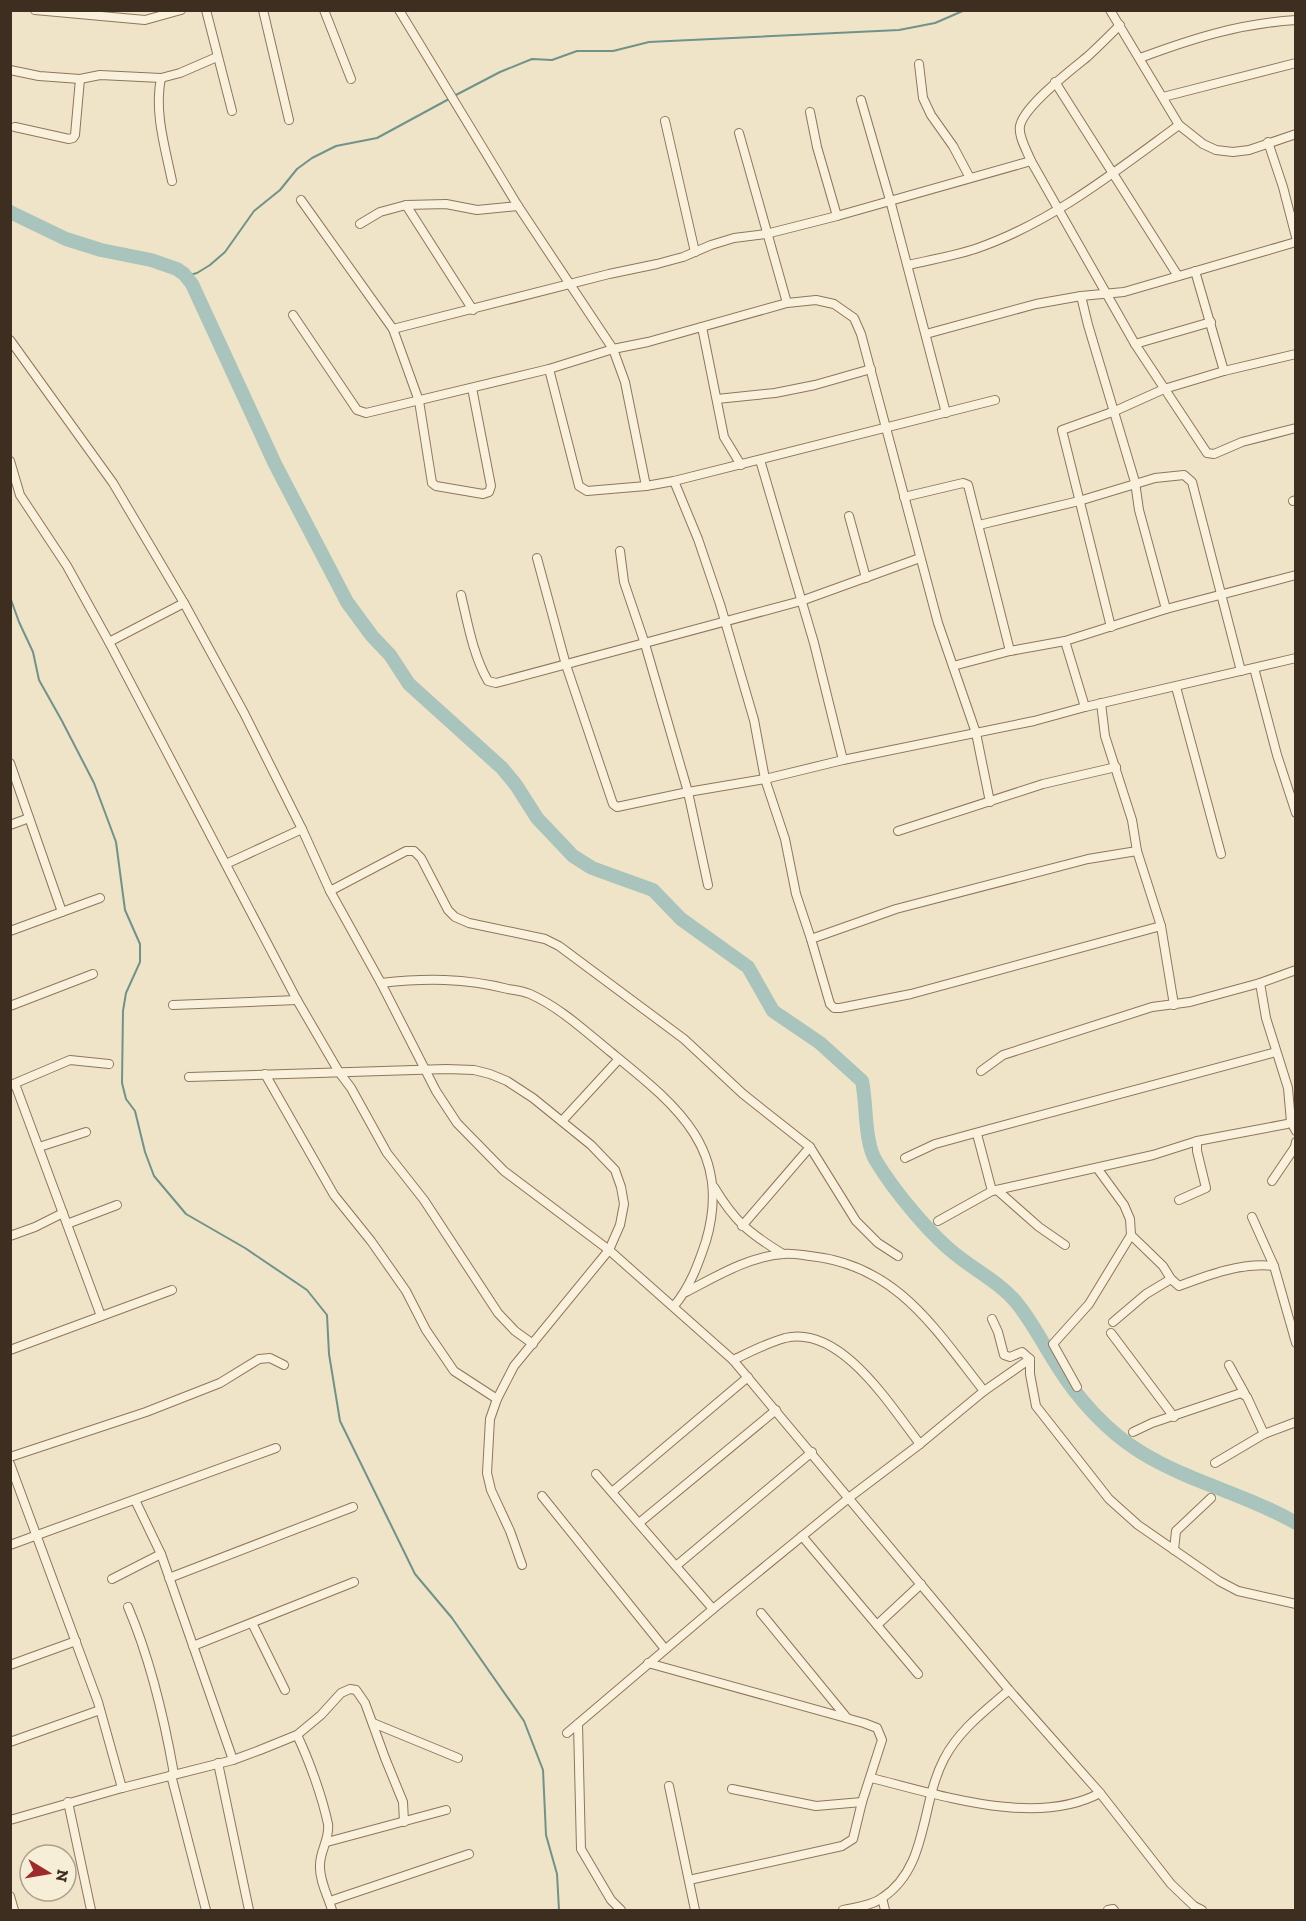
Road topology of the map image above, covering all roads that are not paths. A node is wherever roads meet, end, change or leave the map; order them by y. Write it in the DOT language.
graph roads {
  1 [pos="34,10"];
  2 [pos="146,10"];
  3 [pos="181,10"];
  4 [pos="206,10"];
  5 [pos="263,10"];
  6 [pos="324,10"];
  7 [pos="399,10"];
  8 [pos="1110,10"];
  9 [pos="145,20"];
  10 [pos="1296,20"];
  11 [pos="1120,25"];
  12 [pos="217,57"];
  13 [pos="1140,58"];
  14 [pos="1296,63"];
  15 [pos="919,64"];
  16 [pos="10,69"];
  17 [pos="161,78"];
  18 [pos="80,79"];
  19 [pos="351,79"];
  20 [pos="1055,82"];
  21 [pos="1162,97"];
  22 [pos="861,100"];
  23 [pos="232,111"];
  24 [pos="810,112"];
  25 [pos="289,120"];
  26 [pos="665,121"];
  27 [pos="1179,125"];
  28 [pos="15,128"];
  29 [pos="739,133"];
  30 [pos="1296,134"];
  31 [pos="1268,142"];
  32 [pos="1031,161"];
  33 [pos="1112,174"];
  34 [pos="970,178"];
  35 [pos="172,181"];
  36 [pos="301,200"];
  37 [pos="890,200"];
  38 [pos="406,205"];
  39 [pos="518,206"];
  40 [pos="1057,210"];
  41 [pos="837,216"];
  42 [pos="360,224"];
  43 [pos="766,234"];
  44 [pos="1296,237"];
  45 [pos="1296,242"];
  46 [pos="695,252"];
  47 [pos="908,264"];
  48 [pos="1195,271"];
  49 [pos="1178,276"];
  50 [pos="571,284"];
  51 [pos="1106,294"];
  52 [pos="1082,296"];
  53 [pos="787,303"];
  54 [pos="473,310"];
  55 [pos="292,315"];
  56 [pos="1211,322"];
  57 [pos="702,327"];
  58 [pos="393,329"];
  59 [pos="926,334"];
  60 [pos="10,340"];
  61 [pos="1135,344"];
  62 [pos="613,349"];
  63 [pos="1296,354"];
  64 [pos="549,369"];
  65 [pos="871,369"];
  66 [pos="1224,371"];
  67 [pos="472,388"];
  68 [pos="1164,389"];
  69 [pos="717,399"];
  70 [pos="995,400"];
  71 [pos="419,401"];
  72 [pos="1115,411"];
  73 [pos="946,413"];
  74 [pos="888,428"];
  75 [pos="1296,428"];
  76 [pos="760,460"];
  77 [pos="10,461"];
  78 [pos="741,465"];
  79 [pos="674,481"];
  80 [pos="1135,482"];
  81 [pos="646,486"];
  82 [pos="904,497"];
  83 [pos="1079,501"];
  84 [pos="849,516"];
  85 [pos="978,525"];
  86 [pos="620,551"];
  87 [pos="537,558"];
  88 [pos="921,558"];
  89 [pos="1296,574"];
  90 [pos="866,578"];
  91 [pos="461,595"];
  92 [pos="1221,596"];
  93 [pos="801,601"];
  94 [pos="184,603"];
  95 [pos="1166,609"];
  96 [pos="724,620"];
  97 [pos="1111,627"];
  98 [pos="1065,641"];
  99 [pos="109,642"];
  100 [pos="645,644"];
  101 [pos="1010,651"];
  102 [pos="1296,658"];
  103 [pos="566,664"];
  104 [pos="953,666"];
  105 [pos="1254,668"];
  106 [pos="1241,671"];
  107 [pos="1176,687"];
  108 [pos="1101,704"];
  109 [pos="1085,707"];
  110 [pos="976,733"];
  111 [pos="843,760"];
  112 [pos="10,763"];
  113 [pos="1116,767"];
  114 [pos="765,779"];
  115 [pos="688,792"];
  116 [pos="990,802"];
  117 [pos="1296,813"];
  118 [pos="29,818"];
  119 [pos="10,825"];
  120 [pos="302,829"];
  121 [pos="898,831"];
  122 [pos="1137,850"];
  123 [pos="1221,854"];
  124 [pos="226,864"];
  125 [pos="708,885"];
  126 [pos="330,891"];
  127 [pos="100,898"];
  128 [pos="62,912"];
  129 [pos="1161,926"];
  130 [pos="10,931"];
  131 [pos="811,939"];
  132 [pos="1296,970"];
  133 [pos="93,974"];
  134 [pos="381,983"];
  135 [pos="1260,983"];
  136 [pos="297,1000"];
  137 [pos="173,1005"];
  138 [pos="1174,1005"];
  139 [pos="10,1006"];
  140 [pos="1276,1052"];
  141 [pos="619,1059"];
  142 [pos="109,1064"];
  143 [pos="426,1071"];
  144 [pos="981,1071"];
  145 [pos="339,1072"];
  146 [pos="265,1074"];
  147 [pos="189,1077"];
  148 [pos="13,1084"];
  149 [pos="562,1121"];
  150 [pos="1291,1122"];
  151 [pos="1296,1131"];
  152 [pos="86,1132"];
  153 [pos="977,1134"];
  154 [pos="1197,1141"];
  155 [pos="1296,1142"];
  156 [pos="39,1147"];
  157 [pos="810,1147"];
  158 [pos="905,1158"];
  159 [pos="1097,1168"];
  160 [pos="1272,1181"];
  161 [pos="713,1185"];
  162 [pos="994,1191"];
  163 [pos="1179,1200"];
  164 [pos="117,1205"];
  165 [pos="63,1213"];
  166 [pos="1252,1217"];
  167 [pos="938,1221"];
  168 [pos="67,1224"];
  169 [pos="742,1226"];
  170 [pos="1131,1235"];
  171 [pos="10,1236"];
  172 [pos="1065,1245"];
  173 [pos="609,1250"];
  174 [pos="783,1254"];
  175 [pos="898,1257"];
  176 [pos="1274,1266"];
  177 [pos="1171,1279"];
  178 [pos="172,1290"];
  179 [pos="686,1292"];
  180 [pos="674,1306"];
  181 [pos="101,1316"];
  182 [pos="992,1319"];
  183 [pos="1113,1322"];
  184 [pos="1111,1333"];
  185 [pos="1296,1343"];
  186 [pos="533,1344"];
  187 [pos="10,1350"];
  188 [pos="1030,1359"];
  189 [pos="733,1360"];
  190 [pos="284,1365"];
  191 [pos="1229,1365"];
  192 [pos="748,1377"];
  193 [pos="1077,1388"];
  194 [pos="984,1391"];
  195 [pos="1245,1394"];
  196 [pos="497,1399"];
  197 [pos="776,1410"];
  198 [pos="1174,1417"];
  199 [pos="1296,1422"];
  200 [pos="1133,1432"];
  201 [pos="1264,1434"];
  202 [pos="920,1444"];
  203 [pos="276,1448"];
  204 [pos="812,1452"];
  205 [pos="10,1457"];
  206 [pos="1215,1463"];
  207 [pos="10,1464"];
  208 [pos="596,1474"];
  209 [pos="612,1492"];
  210 [pos="542,1496"];
  211 [pos="850,1497"];
  212 [pos="1211,1498"];
  213 [pos="135,1500"];
  214 [pos="353,1508"];
  215 [pos="639,1523"];
  216 [pos="37,1536"];
  217 [pos="802,1536"];
  218 [pos="10,1545"];
  219 [pos="1174,1550"];
  220 [pos="161,1554"];
  221 [pos="522,1565"];
  222 [pos="676,1566"];
  223 [pos="169,1578"];
  224 [pos="112,1580"];
  225 [pos="354,1582"];
  226 [pos="921,1584"];
  227 [pos="1296,1604"];
  228 [pos="128,1607"];
  229 [pos="713,1609"];
  230 [pos="761,1613"];
  231 [pos="252,1623"];
  232 [pos="877,1625"];
  233 [pos="76,1641"];
  234 [pos="193,1646"];
  235 [pos="665,1649"];
  236 [pos="648,1664"];
  237 [pos="10,1665"];
  238 [pos="918,1674"];
  239 [pos="285,1690"];
  240 [pos="1009,1690"];
  241 [pos="100,1710"];
  242 [pos="847,1718"];
  243 [pos="374,1723"];
  244 [pos="578,1724"];
  245 [pos="567,1733"];
  246 [pos="297,1734"];
  247 [pos="10,1742"];
  248 [pos="458,1758"];
  249 [pos="233,1760"];
  250 [pos="218,1763"];
  251 [pos="172,1774"];
  252 [pos="871,1778"];
  253 [pos="669,1786"];
  254 [pos="122,1788"];
  255 [pos="732,1789"];
  256 [pos="931,1792"];
  257 [pos="1100,1793"];
  258 [pos="68,1802"];
  259 [pos="862,1802"];
  260 [pos="446,1810"];
  261 [pos="10,1820"];
  262 [pos="404,1822"];
  263 [pos="327,1842"];
  264 [pos="469,1854"];
  265 [pos="688,1880"];
  266 [pos="10,1896"];
  267 [pos="882,1898"];
  268 [pos="330,1901"];
  269 [pos="14,1911"];
  270 [pos="91,1911"];
  271 [pos="206,1911"];
  272 [pos="249,1911"];
  273 [pos="332,1911"];
  274 [pos="621,1911"];
  275 [pos="695,1911"];
  276 [pos="843,1911"];
  277 [pos="885,1911"];
  278 [pos="1108,1911"];
  279 [pos="1113,1911"];
  280 [pos="1202,1911"];
  1 -- 9 [label="street"];
  2 -- 9 [label="street"];
  3 -- 9 [label="street"];
  4 -- 12 [label="street"];
  5 -- 25 [label="street"];
  6 -- 19 [label="street"];
  7 -- 39 [label="street"];
  8 -- 11 [label="street"];
  10 -- 13 [label="street"];
  11 -- 13 [label="street"];
  11 -- 20 [label="street"];
  12 -- 17 [label="street"];
  12 -- 23 [label="street"];
  13 -- 21 [label="street"];
  14 -- 21 [label="street"];
  15 -- 34 [label="street"];
  16 -- 18 [label="street"];
  17 -- 18 [label="street"];
  17 -- 35 [label="street"];
  18 -- 28 [label="street"];
  20 -- 32 [label="street"];
  20 -- 33 [label="street"];
  21 -- 27 [label="street"];
  22 -- 37 [label="street"];
  24 -- 41 [label="street"];
  26 -- 46 [label="street"];
  27 -- 31 [label="street"];
  27 -- 33 [label="street"];
  29 -- 43 [label="street"];
  30 -- 31 [label="street"];
  31 -- 44 [label="street"];
  32 -- 34 [label="street"];
  32 -- 40 [label="street"];
  33 -- 40 [label="street"];
  33 -- 49 [label="street"];
  34 -- 37 [label="street"];
  36 -- 58 [label="street"];
  37 -- 41 [label="street"];
  37 -- 47 [label="street"];
  38 -- 39 [label="street"];
  38 -- 42 [label="street"];
  38 -- 54 [label="street"];
  39 -- 50 [label="street"];
  40 -- 47 [label="street"];
  40 -- 51 [label="street"];
  41 -- 43 [label="street"];
  43 -- 46 [label="street"];
  43 -- 53 [label="street"];
  45 -- 48 [label="street"];
  46 -- 50 [label="street"];
  47 -- 59 [label="street"];
  48 -- 49 [label="street"];
  48 -- 56 [label="street"];
  49 -- 51 [label="street"];
  50 -- 54 [label="street"];
  50 -- 62 [label="street"];
  51 -- 52 [label="street"];
  51 -- 61 [label="street"];
  52 -- 59 [label="street"];
  52 -- 72 [label="street"];
  53 -- 57 [label="street"];
  53 -- 65 [label="street"];
  54 -- 58 [label="street"];
  55 -- 71 [label="street"];
  56 -- 61 [label="street"];
  56 -- 66 [label="street"];
  57 -- 62 [label="street"];
  57 -- 69 [label="street"];
  58 -- 71 [label="street"];
  59 -- 73 [label="street"];
  60 -- 94 [label="street"];
  61 -- 68 [label="street"];
  62 -- 64 [label="street"];
  62 -- 81 [label="street"];
  63 -- 66 [label="street"];
  64 -- 67 [label="street"];
  64 -- 81 [label="street"];
  65 -- 69 [label="street"];
  65 -- 74 [label="street"];
  66 -- 68 [label="street"];
  67 -- 71 [label="street"];
  67 -- 71 [label="street"];
  68 -- 72 [label="street"];
  68 -- 75 [label="street"];
  69 -- 78 [label="street"];
  70 -- 73 [label="street"];
  72 -- 80 [label="street"];
  72 -- 83 [label="street"];
  73 -- 74 [label="street"];
  74 -- 76 [label="street"];
  74 -- 82 [label="street"];
  76 -- 78 [label="street"];
  76 -- 93 [label="street"];
  77 -- 99 [label="street"];
  78 -- 79 [label="street"];
  79 -- 81 [label="street"];
  79 -- 96 [label="street"];
  80 -- 83 [label="street"];
  80 -- 92 [label="street"];
  80 -- 95 [label="street"];
  82 -- 85 [label="street"];
  82 -- 88 [label="street"];
  83 -- 85 [label="street"];
  83 -- 97 [label="street"];
  84 -- 90 [label="street"];
  85 -- 101 [label="street"];
  86 -- 100 [label="street"];
  87 -- 103 [label="street"];
  88 -- 90 [label="street"];
  88 -- 104 [label="street"];
  89 -- 92 [label="street"];
  90 -- 93 [label="street"];
  91 -- 103 [label="street"];
  92 -- 95 [label="street"];
  92 -- 106 [label="street"];
  93 -- 96 [label="street"];
  93 -- 111 [label="street"];
  94 -- 99 [label="street"];
  94 -- 120 [label="street"];
  95 -- 97 [label="street"];
  96 -- 100 [label="street"];
  96 -- 114 [label="street"];
  97 -- 98 [label="street"];
  98 -- 101 [label="street"];
  98 -- 109 [label="street"];
  99 -- 124 [label="street"];
  100 -- 103 [label="street"];
  100 -- 115 [label="street"];
  101 -- 104 [label="street"];
  102 -- 105 [label="street"];
  103 -- 115 [label="street"];
  104 -- 110 [label="street"];
  105 -- 106 [label="street"];
  105 -- 117 [label="street"];
  106 -- 107 [label="street"];
  107 -- 108 [label="street"];
  107 -- 123 [label="street"];
  108 -- 109 [label="street"];
  108 -- 113 [label="street"];
  109 -- 110 [label="street"];
  110 -- 111 [label="street"];
  110 -- 116 [label="street"];
  111 -- 114 [label="street"];
  112 -- 118 [label="street"];
  113 -- 116 [label="street"];
  113 -- 122 [label="street"];
  114 -- 115 [label="street"];
  114 -- 131 [label="street"];
  115 -- 125 [label="street"];
  116 -- 121 [label="street"];
  118 -- 119 [label="street"];
  118 -- 128 [label="street"];
  120 -- 124 [label="street"];
  120 -- 126 [label="street"];
  122 -- 129 [label="street"];
  122 -- 131 [label="street"];
  124 -- 136 [label="street"];
  126 -- 134 [label="street"];
  126 -- 157 [label="street"];
  127 -- 128 [label="street"];
  128 -- 130 [label="street"];
  129 -- 131 [label="street"];
  129 -- 138 [label="street"];
  132 -- 135 [label="street"];
  133 -- 139 [label="street"];
  134 -- 141 [label="street"];
  134 -- 143 [label="street"];
  135 -- 138 [label="street"];
  135 -- 140 [label="street"];
  136 -- 137 [label="street"];
  136 -- 145 [label="street"];
  138 -- 144 [label="street"];
  140 -- 150 [label="street"];
  140 -- 153 [label="street"];
  141 -- 149 [label="street"];
  141 -- 161 [label="street"];
  142 -- 148 [label="street"];
  143 -- 145 [label="street"];
  143 -- 149 [label="street"];
  143 -- 173 [label="street"];
  145 -- 146 [label="street"];
  145 -- 186 [label="street"];
  146 -- 147 [label="street"];
  146 -- 196 [label="street"];
  148 -- 156 [label="street"];
  149 -- 173 [label="street"];
  150 -- 151 [label="street"];
  150 -- 154 [label="street"];
  152 -- 156 [label="street"];
  153 -- 158 [label="street"];
  153 -- 162 [label="street"];
  154 -- 159 [label="street"];
  154 -- 163 [label="street"];
  155 -- 160 [label="street"];
  156 -- 165 [label="street"];
  157 -- 169 [label="street"];
  157 -- 175 [label="street"];
  159 -- 162 [label="street"];
  159 -- 170 [label="street"];
  161 -- 169 [label="street"];
  161 -- 179 [label="street"];
  162 -- 167 [label="street"];
  162 -- 172 [label="street"];
  164 -- 168 [label="street"];
  165 -- 168 [label="street"];
  165 -- 171 [label="street"];
  166 -- 176 [label="street"];
  168 -- 181 [label="street"];
  169 -- 174 [label="street"];
  170 -- 177 [label="street"];
  170 -- 193 [label="street"];
  173 -- 180 [label="street"];
  173 -- 186 [label="street"];
  174 -- 179 [label="street"];
  174 -- 194 [label="street"];
  176 -- 177 [label="street"];
  176 -- 185 [label="street"];
  177 -- 183 [label="street"];
  178 -- 181 [label="street"];
  179 -- 180 [label="street"];
  180 -- 189 [label="street"];
  181 -- 187 [label="street"];
  182 -- 188 [label="street"];
  184 -- 198 [label="street"];
  186 -- 196 [label="street"];
  188 -- 194 [label="street"];
  188 -- 219 [label="street"];
  189 -- 192 [label="street"];
  189 -- 202 [label="street"];
  190 -- 205 [label="street"];
  191 -- 195 [label="street"];
  192 -- 197 [label="street"];
  192 -- 209 [label="street"];
  194 -- 202 [label="street"];
  195 -- 198 [label="street"];
  195 -- 201 [label="street"];
  196 -- 221 [label="street"];
  197 -- 204 [label="street"];
  197 -- 215 [label="street"];
  198 -- 200 [label="street"];
  199 -- 201 [label="street"];
  201 -- 206 [label="street"];
  202 -- 211 [label="street"];
  203 -- 213 [label="street"];
  204 -- 211 [label="street"];
  204 -- 222 [label="street"];
  207 -- 216 [label="street"];
  208 -- 209 [label="street"];
  209 -- 215 [label="street"];
  210 -- 235 [label="street"];
  211 -- 217 [label="street"];
  211 -- 226 [label="street"];
  212 -- 219 [label="street"];
  213 -- 216 [label="street"];
  213 -- 220 [label="street"];
  214 -- 223 [label="street"];
  215 -- 222 [label="street"];
  216 -- 218 [label="street"];
  216 -- 233 [label="street"];
  217 -- 229 [label="street"];
  217 -- 232 [label="street"];
  219 -- 227 [label="street"];
  220 -- 223 [label="street"];
  220 -- 224 [label="street"];
  222 -- 229 [label="street"];
  223 -- 234 [label="street"];
  225 -- 231 [label="street"];
  226 -- 232 [label="street"];
  226 -- 240 [label="street"];
  228 -- 251 [label="street"];
  229 -- 235 [label="street"];
  230 -- 242 [label="street"];
  231 -- 234 [label="street"];
  231 -- 239 [label="street"];
  232 -- 238 [label="street"];
  233 -- 237 [label="street"];
  233 -- 241 [label="street"];
  234 -- 249 [label="street"];
  235 -- 236 [label="street"];
  236 -- 242 [label="street"];
  236 -- 244 [label="street"];
  240 -- 256 [label="street"];
  240 -- 257 [label="street"];
  241 -- 247 [label="street"];
  241 -- 254 [label="street"];
  242 -- 252 [label="street"];
  243 -- 246 [label="street"];
  243 -- 248 [label="street"];
  243 -- 262 [label="street"];
  244 -- 245 [label="street"];
  244 -- 274 [label="street"];
  246 -- 249 [label="street"];
  246 -- 263 [label="street"];
  249 -- 250 [label="street"];
  250 -- 251 [label="street"];
  250 -- 272 [label="street"];
  251 -- 254 [label="street"];
  251 -- 271 [label="street"];
  252 -- 256 [label="street"];
  252 -- 259 [label="street"];
  253 -- 265 [label="street"];
  254 -- 258 [label="street"];
  255 -- 259 [label="street"];
  256 -- 257 [label="street"];
  256 -- 267 [label="street"];
  257 -- 280 [label="street"];
  258 -- 261 [label="street"];
  258 -- 270 [label="street"];
  259 -- 265 [label="street"];
  260 -- 262 [label="street"];
  262 -- 263 [label="street"];
  263 -- 268 [label="street"];
  264 -- 268 [label="street"];
  265 -- 275 [label="street"];
  266 -- 269 [label="street"];
  267 -- 276 [label="street"];
  267 -- 277 [label="street"];
  268 -- 273 [label="street"];
  278 -- 279 [label="street"];
}
